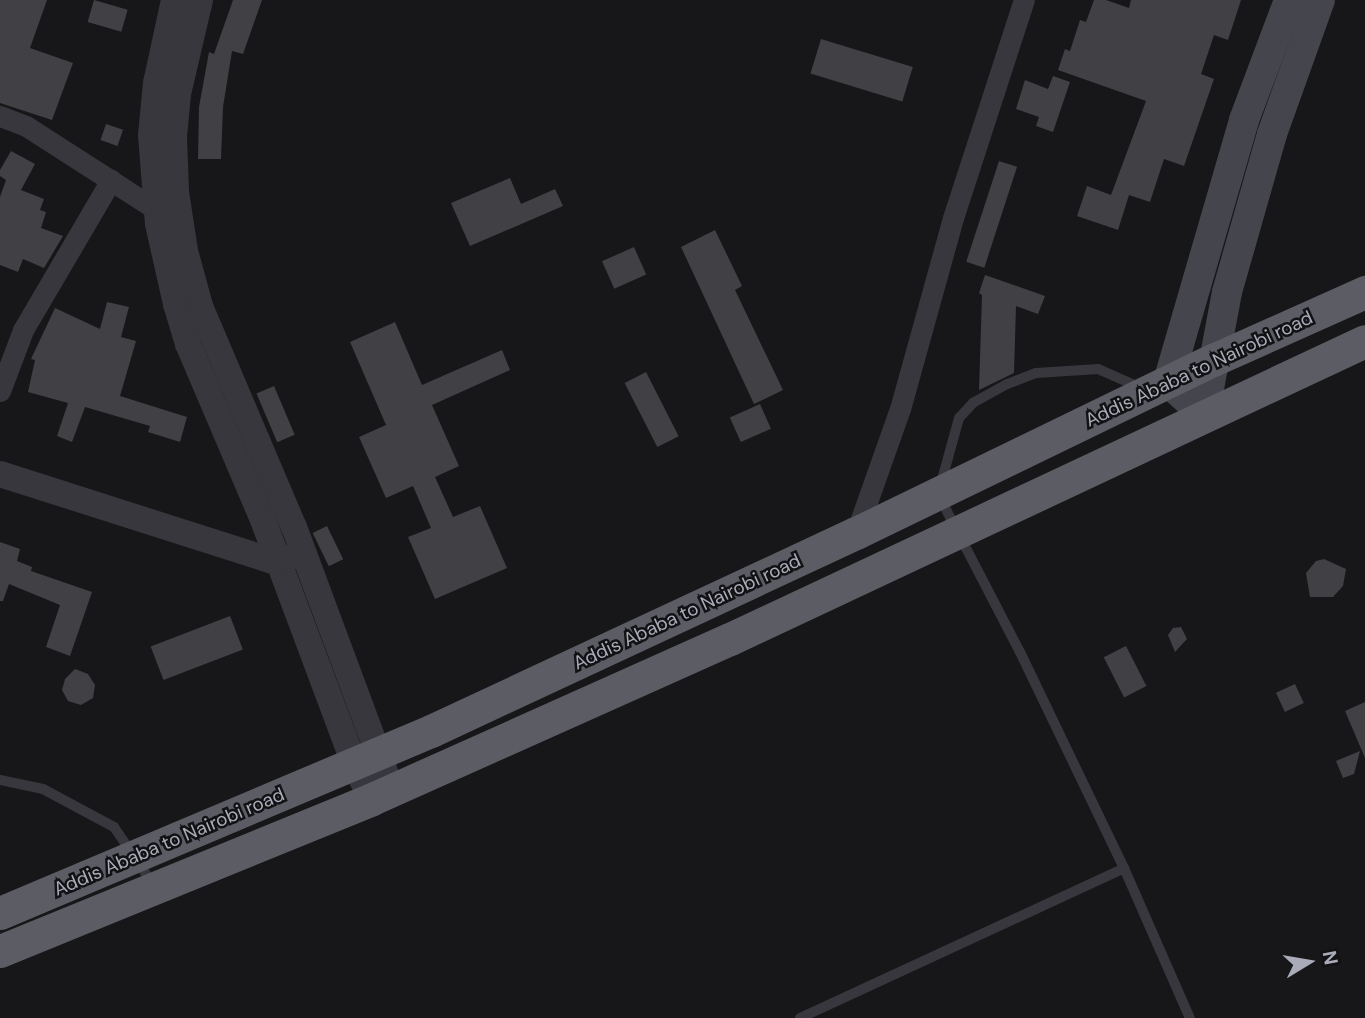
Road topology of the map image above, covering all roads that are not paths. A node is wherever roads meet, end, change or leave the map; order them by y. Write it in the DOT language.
graph roads {
  1 [pos="174,0"];
  2 [pos="200,0"];
  3 [pos="1024,0"];
  4 [pos="1289,0"];
  5 [pos="1320,0"];
  6 [pos="0,116"];
  7 [pos="1244,120"];
  8 [pos="1272,134"];
  9 [pos="111,180"];
  10 [pos="168,210"];
  11 [pos="1365,292"];
  12 [pos="1365,341"];
  13 [pos="1213,360"];
  14 [pos="1158,386"];
  15 [pos="0,391"];
  16 [pos="1204,415"];
  17 [pos="0,474"];
  18 [pos="938,494"];
  19 [pos="856,533"];
  20 [pos="958,533"];
  21 [pos="291,557"];
  22 [pos="367,758"];
  23 [pos="0,779"];
  24 [pos="382,794"];
  25 [pos="134,856"];
  26 [pos="1124,868"];
  27 [pos="155,889"];
  28 [pos="0,913"];
  29 [pos="0,951"];
  30 [pos="800,1018"];
  31 [pos="1190,1018"];
  1 -- 10 [label="street"];
  2 -- 10 [label="street"];
  3 -- 19 [label="street"];
  4 -- 7 [label="main road"];
  5 -- 8 [label="main road"];
  6 -- 9 [label="street"];
  7 -- 8 [label="main road"];
  7 -- 14 [label="main road"];
  8 -- 13 [label="main road"];
  9 -- 10 [label="street"];
  9 -- 15 [label="street"];
  10 -- 21 [label="street"];
  11 -- 13 [label="highway, Addis Ababa to Nairobi road"];
  12 -- 16 [label="highway, Addis Ababa to Nairobi road"];
  13 -- 14 [label="highway, Addis Ababa to Nairobi road"];
  13 -- 16 [label="main road"];
  14 -- 16 [label="main road"];
  14 -- 18 [label="highway, Addis Ababa to Nairobi road"];
  14 -- 18 [label="lane"];
  16 -- 20 [label="highway, Addis Ababa to Nairobi road"];
  17 -- 21 [label="street"];
  18 -- 19 [label="highway, Addis Ababa to Nairobi road"];
  18 -- 20 [label="lane"];
  19 -- 22 [label="highway, Addis Ababa to Nairobi road"];
  20 -- 24 [label="highway, Addis Ababa to Nairobi road"];
  20 -- 26 [label="lane"];
  21 -- 22 [label="street"];
  22 -- 24 [label="street"];
  22 -- 25 [label="highway, Addis Ababa to Nairobi road"];
  23 -- 25 [label="lane"];
  24 -- 27 [label="highway, Addis Ababa to Nairobi road"];
  25 -- 27 [label="lane"];
  25 -- 28 [label="highway, Addis Ababa to Nairobi road"];
  26 -- 30 [label="lane"];
  26 -- 31 [label="lane"];
  27 -- 29 [label="highway, Addis Ababa to Nairobi road"];
}
